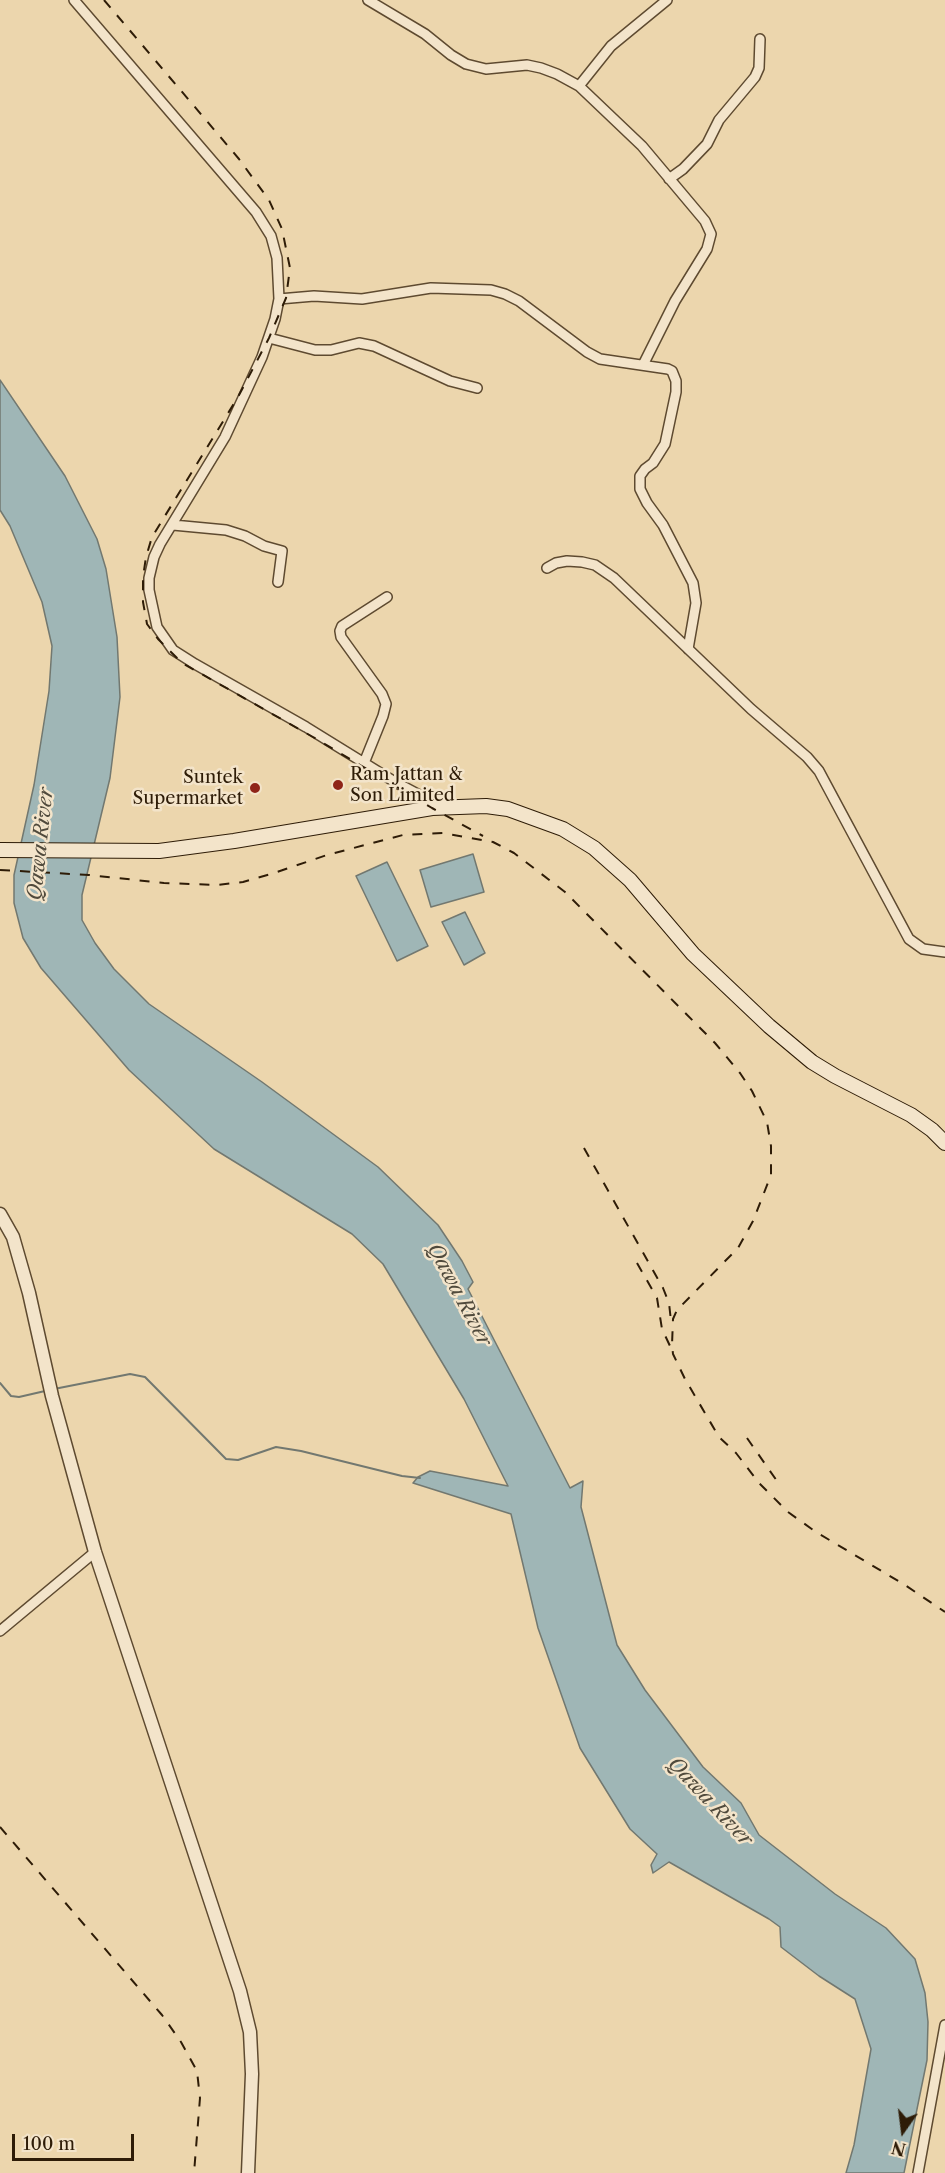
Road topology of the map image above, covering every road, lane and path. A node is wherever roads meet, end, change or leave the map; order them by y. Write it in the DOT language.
graph roads {
  1 [pos="74,0"];
  2 [pos="368,0"];
  3 [pos="667,0"];
  4 [pos="760,39"];
  5 [pos="579,86"];
  6 [pos="669,179"];
  7 [pos="279,299"];
  8 [pos="269,338"];
  9 [pos="643,365"];
  10 [pos="477,388"];
  11 [pos="173,525"];
  12 [pos="548,568"];
  13 [pos="278,582"];
  14 [pos="387,597"];
  15 [pos="688,649"];
  16 [pos="364,763"];
  17 [pos="442,807"];
  18 [pos="3,850"];
  19 [pos="945,952"];
  20 [pos="945,1143"];
  21 [pos="0,1214"];
  22 [pos="95,1552"];
  23 [pos="0,1631"];
  24 [pos="945,2025"];
  25 [pos="249,2173"];
  26 [pos="918,2173"];
  1 -- 7 [label="street"];
  2 -- 5 [label="street"];
  3 -- 5 [label="street"];
  4 -- 6 [label="street"];
  5 -- 6 [label="street"];
  6 -- 9 [label="street"];
  7 -- 8 [label="street"];
  7 -- 9 [label="street"];
  8 -- 10 [label="street"];
  8 -- 11 [label="street"];
  9 -- 15 [label="street"];
  11 -- 13 [label="street"];
  11 -- 16 [label="street"];
  12 -- 15 [label="street"];
  14 -- 16 [label="street"];
  15 -- 19 [label="street"];
  16 -- 17 [label="street"];
  17 -- 18 [label="main road"];
  17 -- 20 [label="main road"];
  21 -- 22 [label="street"];
  22 -- 23 [label="street"];
  22 -- 25 [label="street"];
  24 -- 26 [label="street"];
}
